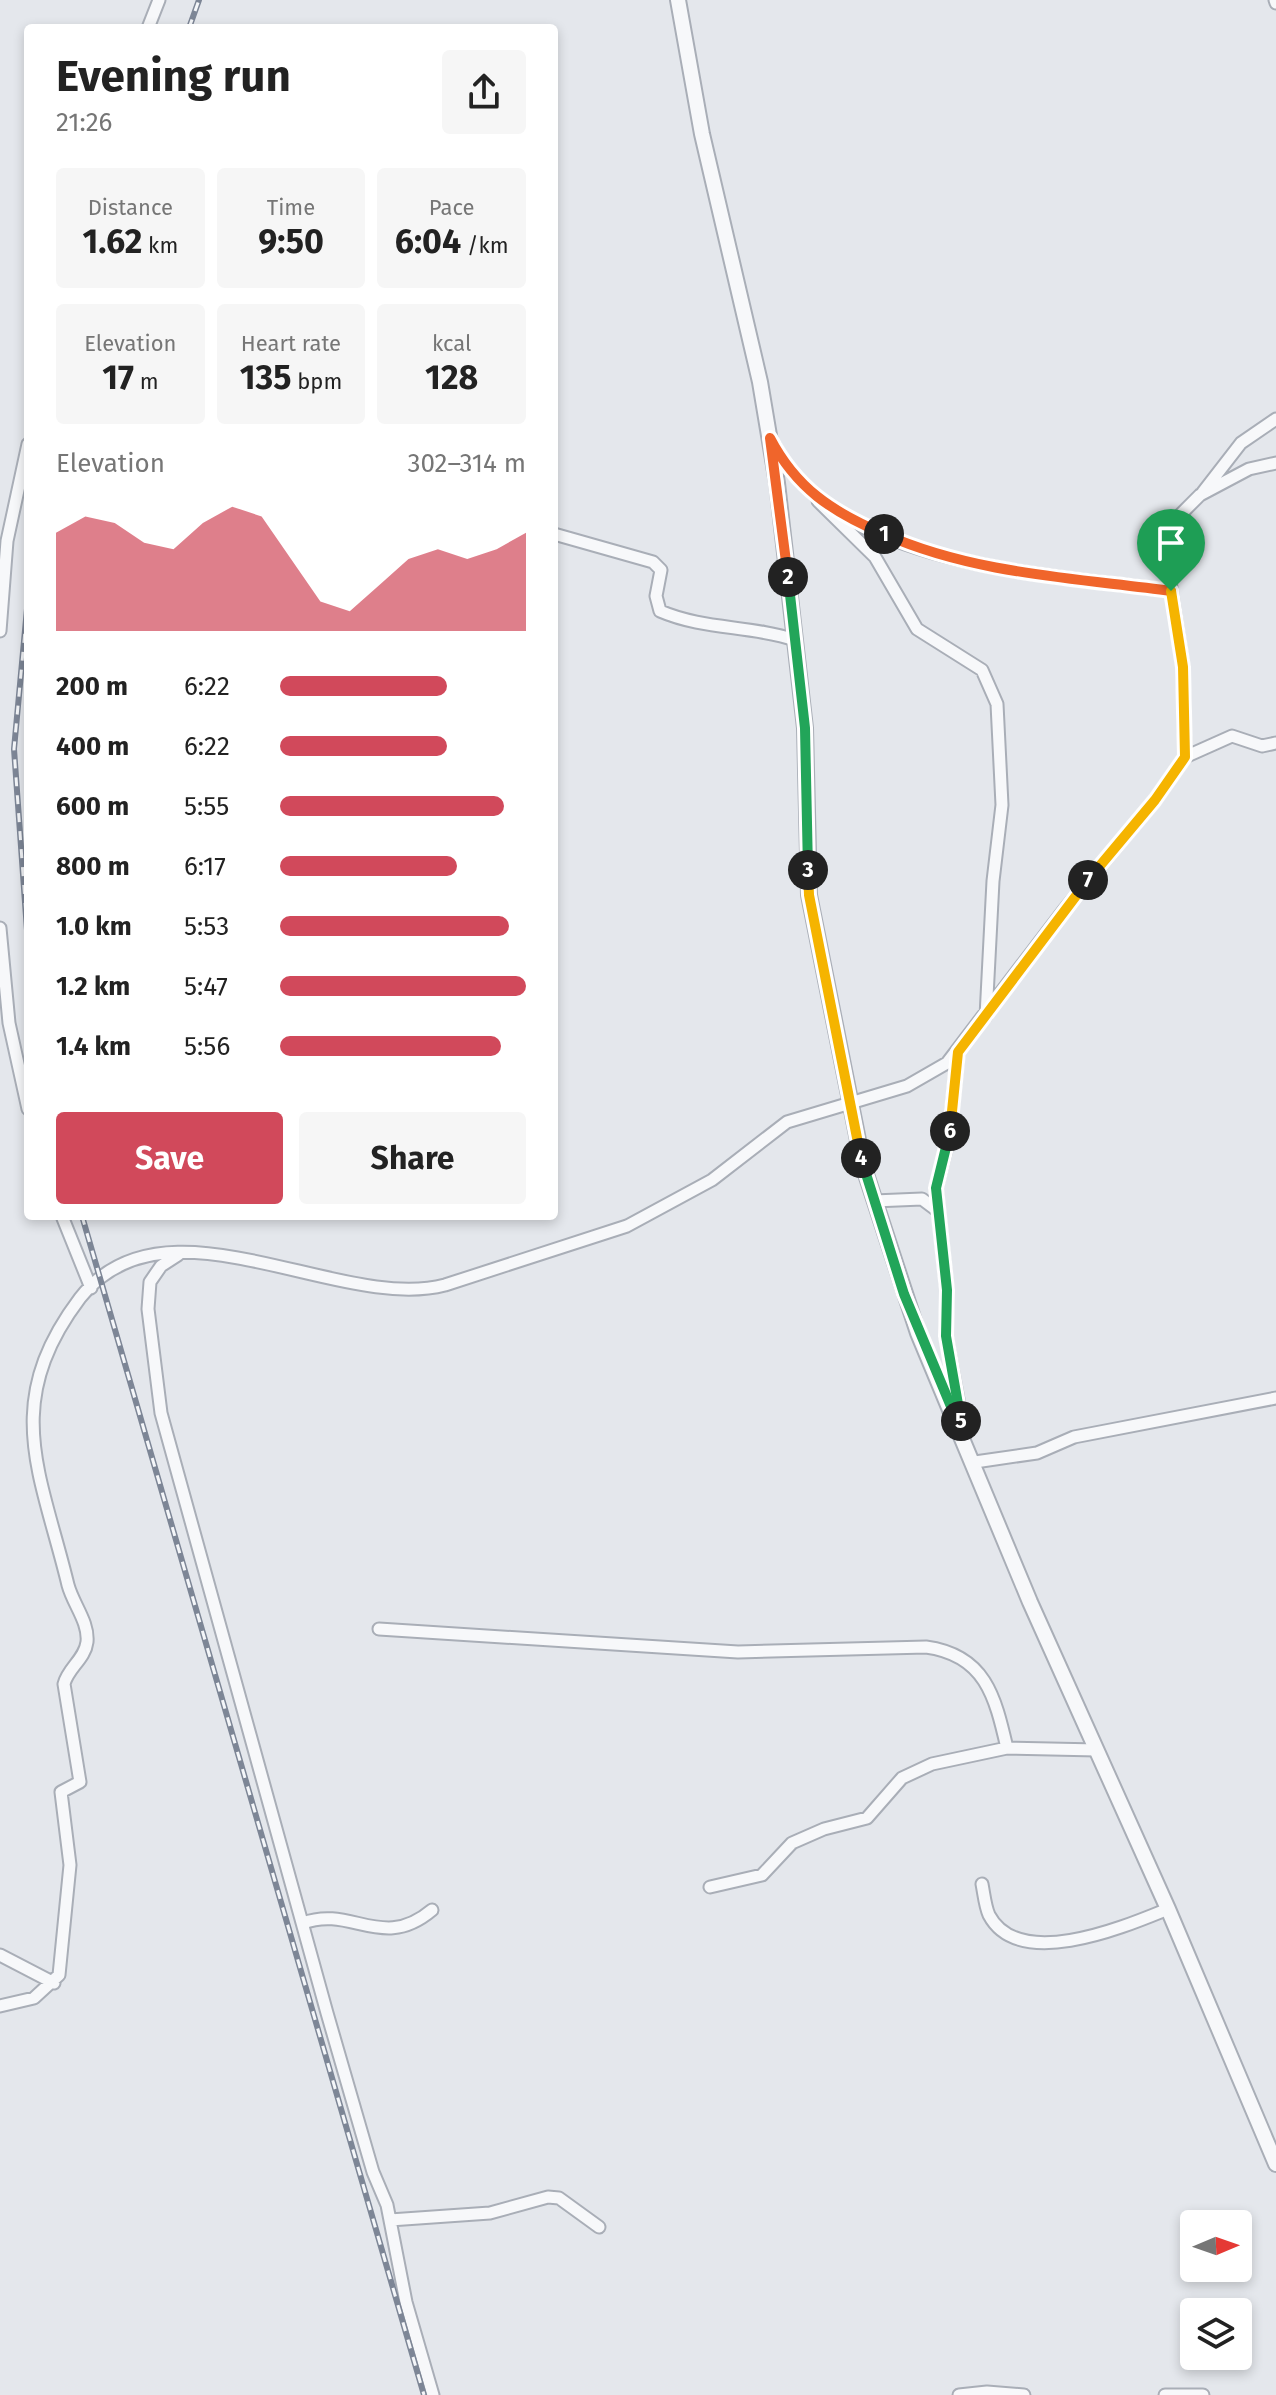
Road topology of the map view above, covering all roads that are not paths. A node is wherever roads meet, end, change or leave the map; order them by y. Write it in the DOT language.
graph roads {
  1 [pos="159,0"];
  2 [pos="678,0"];
  3 [pos="150,24"];
  4 [pos="1276,419"];
  5 [pos="770,438"];
  6 [pos="24,462"];
  7 [pos="1276,463"];
  8 [pos="1200,495"];
  9 [pos="818,501"];
  10 [pos="558,535"];
  11 [pos="1171,591"];
  12 [pos="0,631"];
  13 [pos="795,640"];
  14 [pos="1276,743"];
  15 [pos="1185,757"];
  16 [pos="0,928"];
  17 [pos="986,1016"];
  18 [pos="958,1052"];
  19 [pos="24,1091"];
  20 [pos="849,1104"];
  21 [pos="874,1201"];
  22 [pos="938,1211"];
  23 [pos="64,1220"];
  24 [pos="178,1255"];
  25 [pos="91,1288"];
  26 [pos="1276,1398"];
  27 [pos="960,1428"];
  28 [pos="975,1462"];
  29 [pos="379,1629"];
  30 [pos="1007,1748"];
  31 [pos="1097,1750"];
  32 [pos="982,1884"];
  33 [pos="710,1887"];
  34 [pos="1168,1909"];
  35 [pos="432,1910"];
  36 [pos="303,1923"];
  37 [pos="0,1955"];
  38 [pos="54,1983"];
  39 [pos="0,2006"];
  40 [pos="1276,2164"];
  41 [pos="390,2220"];
  42 [pos="599,2227"];
  43 [pos="433,2395"];
  44 [pos="959,2395"];
  45 [pos="1024,2395"];
  46 [pos="1165,2395"];
  47 [pos="1203,2395"];
  1 -- 3 [label="street"];
  2 -- 5 [label="street"];
  4 -- 8 [label="street"];
  5 -- 9 [label="street"];
  5 -- 13 [label="street"];
  6 -- 12 [label="street"];
  7 -- 8 [label="street"];
  8 -- 11 [label="street"];
  9 -- 11 [label="street"];
  9 -- 17 [label="street"];
  10 -- 13 [label="street"];
  11 -- 15 [label="street"];
  13 -- 20 [label="street"];
  14 -- 15 [label="street"];
  15 -- 17 [label="street"];
  16 -- 19 [label="street"];
  17 -- 18 [label="street"];
  18 -- 20 [label="street"];
  18 -- 22 [label="street"];
  20 -- 21 [label="street"];
  20 -- 24 [label="street"];
  21 -- 22 [label="street"];
  21 -- 27 [label="street"];
  22 -- 27 [label="street"];
  23 -- 25 [label="street"];
  24 -- 25 [label="street"];
  24 -- 36 [label="street"];
  25 -- 38 [label="street"];
  26 -- 28 [label="street"];
  27 -- 28 [label="street"];
  28 -- 31 [label="street"];
  29 -- 30 [label="street"];
  30 -- 31 [label="street"];
  30 -- 33 [label="street"];
  31 -- 34 [label="street"];
  32 -- 34 [label="street"];
  34 -- 40 [label="street"];
  35 -- 36 [label="street"];
  36 -- 41 [label="street"];
  37 -- 38 [label="street"];
  38 -- 39 [label="street"];
  41 -- 42 [label="street"];
  41 -- 43 [label="street"];
  44 -- 45 [label="street"];
  46 -- 47 [label="street"];
}
